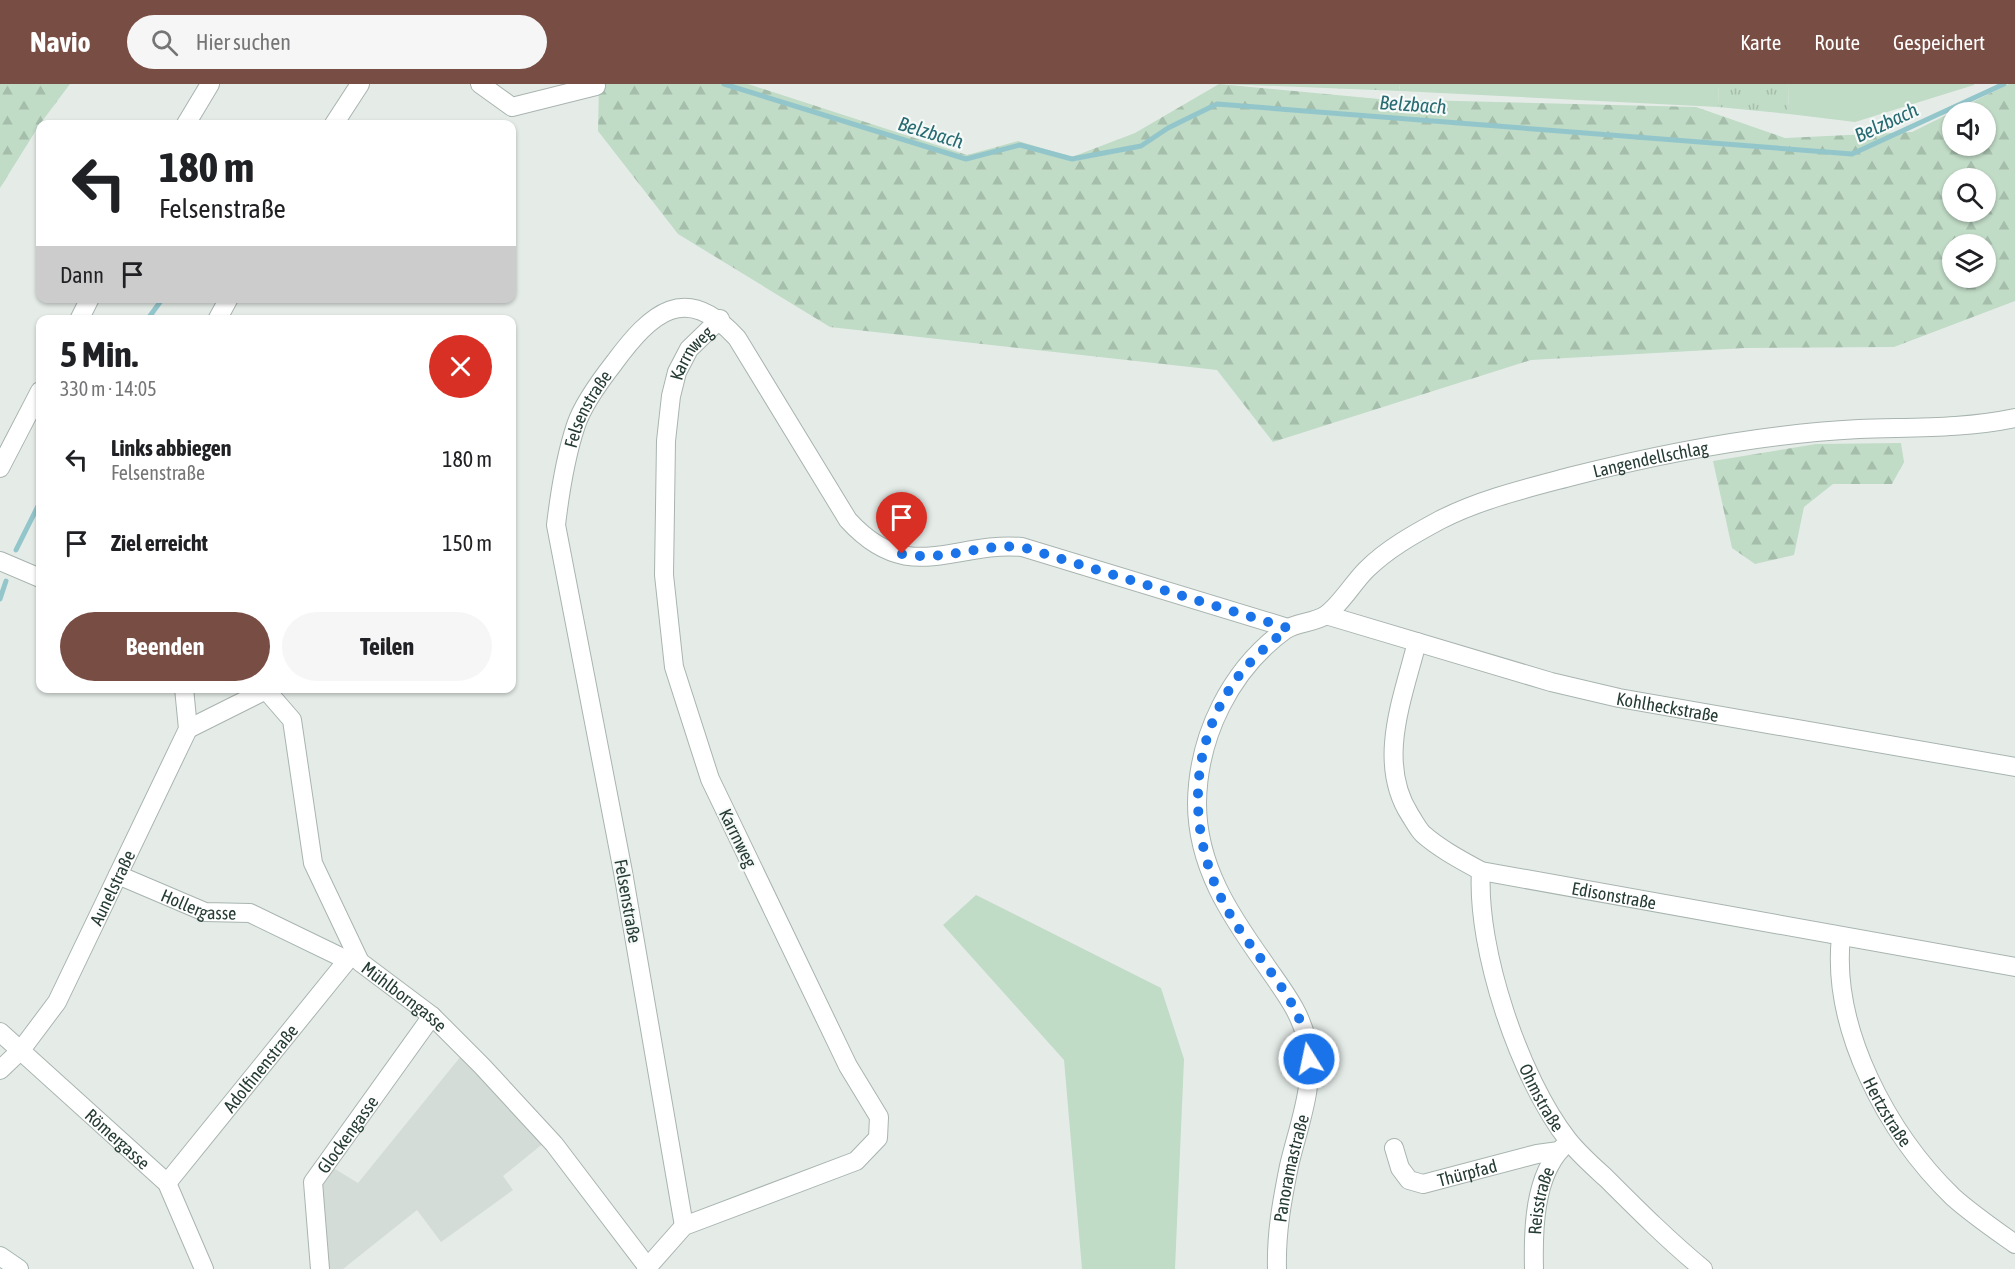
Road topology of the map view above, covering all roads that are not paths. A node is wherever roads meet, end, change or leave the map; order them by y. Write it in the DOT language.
graph roads {
  1 [pos="210,84"];
  2 [pos="360,84"];
  3 [pos="480,84"];
  4 [pos="596,86"];
  5 [pos="188,120"];
  6 [pos="337,120"];
  7 [pos="720,319"];
  8 [pos="36,398"];
  9 [pos="2015,418"];
  10 [pos="1,463"];
  11 [pos="0,561"];
  12 [pos="36,576"];
  13 [pos="1326,615"];
  14 [pos="1288,628"];
  15 [pos="1417,642"];
  16 [pos="184,693"];
  17 [pos="258,693"];
  18 [pos="269,693"];
  19 [pos="188,729"];
  20 [pos="2015,767"];
  21 [pos="1481,872"];
  22 [pos="118,875"];
  23 [pos="1840,937"];
  24 [pos="351,956"];
  25 [pos="2015,967"];
  26 [pos="432,1016"];
  27 [pos="0,1032"];
  28 [pos="21,1050"];
  29 [pos="0,1070"];
  30 [pos="1564,1146"];
  31 [pos="1394,1148"];
  32 [pos="167,1183"];
  33 [pos="684,1226"];
  34 [pos="2015,1244"];
  35 [pos="0,1257"];
  36 [pos="648,1268"];
  37 [pos="20,1269"];
  38 [pos="204,1269"];
  39 [pos="320,1269"];
  40 [pos="1277,1269"];
  41 [pos="1534,1269"];
  42 [pos="1703,1269"];
  1 -- 5 [label="street"];
  2 -- 6 [label="street"];
  3 -- 4 [label="street"];
  7 -- 14 [label="street"];
  7 -- 33 [label="street, Felsenstraße"];
  7 -- 33 [label="street, Karrnweg"];
  8 -- 10 [label="street"];
  9 -- 13 [label="street, Langendellschlag"];
  11 -- 12 [label="street"];
  13 -- 14 [label="street, Panoramastraße"];
  13 -- 15 [label="street, Kohlheckstraße"];
  14 -- 40 [label="street, Panoramastraße"];
  15 -- 20 [label="street, Kohlheckstraße"];
  15 -- 21 [label="street, Edisonstraße"];
  16 -- 19 [label="street"];
  17 -- 19 [label="street, Mühlborngasse"];
  18 -- 24 [label="street, Mühlborngasse"];
  19 -- 22 [label="street, Aunelstraße"];
  21 -- 23 [label="street, Edisonstraße"];
  21 -- 30 [label="street, Ohmstraße"];
  22 -- 24 [label="street, Hollergasse"];
  22 -- 28 [label="street, Aunelstraße"];
  23 -- 25 [label="street, Edisonstraße"];
  23 -- 34 [label="street, Hertzstraße"];
  24 -- 26 [label="street, Mühlborngasse"];
  24 -- 32 [label="street, Adolfinenstraße"];
  26 -- 36 [label="street, Mühlborngasse"];
  26 -- 39 [label="street, Glockengasse"];
  27 -- 28 [label="street, Römergasse"];
  28 -- 29 [label="street, Aunelstraße"];
  28 -- 32 [label="street, Römergasse"];
  30 -- 31 [label="street, Thürpfad"];
  30 -- 41 [label="street, Reisstraße"];
  30 -- 42 [label="street, Ohmstraße"];
  32 -- 38 [label="street, Römergasse"];
  33 -- 36 [label="street"];
  35 -- 37 [label="street"];
}
